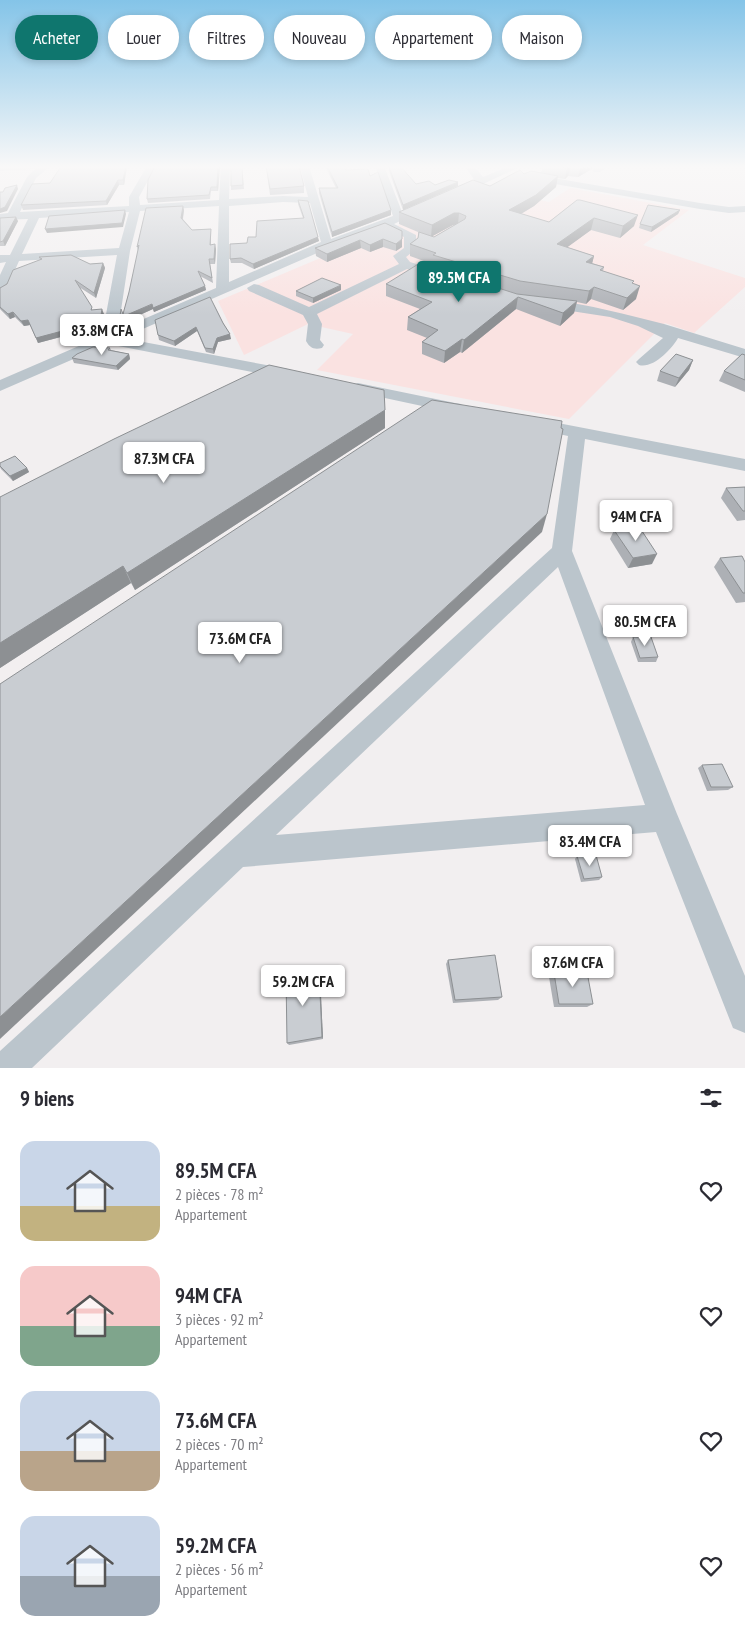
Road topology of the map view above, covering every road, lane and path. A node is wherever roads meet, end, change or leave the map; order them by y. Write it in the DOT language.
graph roads {
  1 [pos="35,215"];
  2 [pos="25,216"];
  3 [pos="133,216"];
  4 [pos="223,216"];
  5 [pos="320,216"];
  6 [pos="404,216"];
  7 [pos="0,217"];
  8 [pos="12,217"];
  9 [pos="399,218"];
  10 [pos="385,224"];
  11 [pos="410,235"];
  12 [pos="425,241"];
  13 [pos="327,244"];
  14 [pos="124,251"];
  15 [pos="14,258"];
  16 [pos="0,259"];
  17 [pos="406,265"];
  18 [pos="452,280"];
  19 [pos="0,288"];
  20 [pos="254,288"];
  21 [pos="222,291"];
  22 [pos="534,302"];
  23 [pos="308,312"];
  24 [pos="652,325"];
  25 [pos="109,340"];
  26 [pos="317,345"];
  27 [pos="745,354"];
  28 [pos="644,362"];
  29 [pos="276,372"];
  30 [pos="304,377"];
  31 [pos="250,385"];
  32 [pos="342,385"];
  33 [pos="0,386"];
  34 [pos="436,404"];
  35 [pos="474,412"];
  36 [pos="412,420"];
  37 [pos="521,421"];
  38 [pos="577,432"];
  39 [pos="745,465"];
  40 [pos="562,551"];
  41 [pos="664,817"];
  42 [pos="240,853"];
  43 [pos="745,1016"];
  44 [pos="7,1068"];
  1 -- 15 [label="street"];
  2 -- 8 [label="street"];
  3 -- 14 [label="street"];
  4 -- 21 [label="street"];
  5 -- 13 [label="street"];
  6 -- 9 [label="street"];
  7 -- 8 [label="street"];
  9 -- 10 [label="street"];
  10 -- 11 [label="street"];
  10 -- 13 [label="street"];
  11 -- 12 [label="street"];
  11 -- 17 [label="street"];
  13 -- 21 [label="street"];
  14 -- 15 [label="street"];
  14 -- 25 [label="street"];
  15 -- 16 [label="street"];
  15 -- 19 [label="street"];
  17 -- 18 [label="street"];
  17 -- 23 [label="street"];
  20 -- 23 [label="street"];
  21 -- 25 [label="street"];
  22 -- 24 [label="street"];
  23 -- 26 [label="street"];
  24 -- 27 [label="street"];
  24 -- 28 [label="street"];
  25 -- 29 [label="street"];
  25 -- 33 [label="street"];
  29 -- 30 [label="street"];
  29 -- 31 [label="street"];
  32 -- 34 [label="street"];
  34 -- 35 [label="street"];
  34 -- 36 [label="street"];
  37 -- 38 [label="street"];
  38 -- 39 [label="street"];
  38 -- 40 [label="street"];
  40 -- 41 [label="street"];
  40 -- 42 [label="street"];
  41 -- 42 [label="street"];
  41 -- 43 [label="street"];
  42 -- 44 [label="street"];
}
